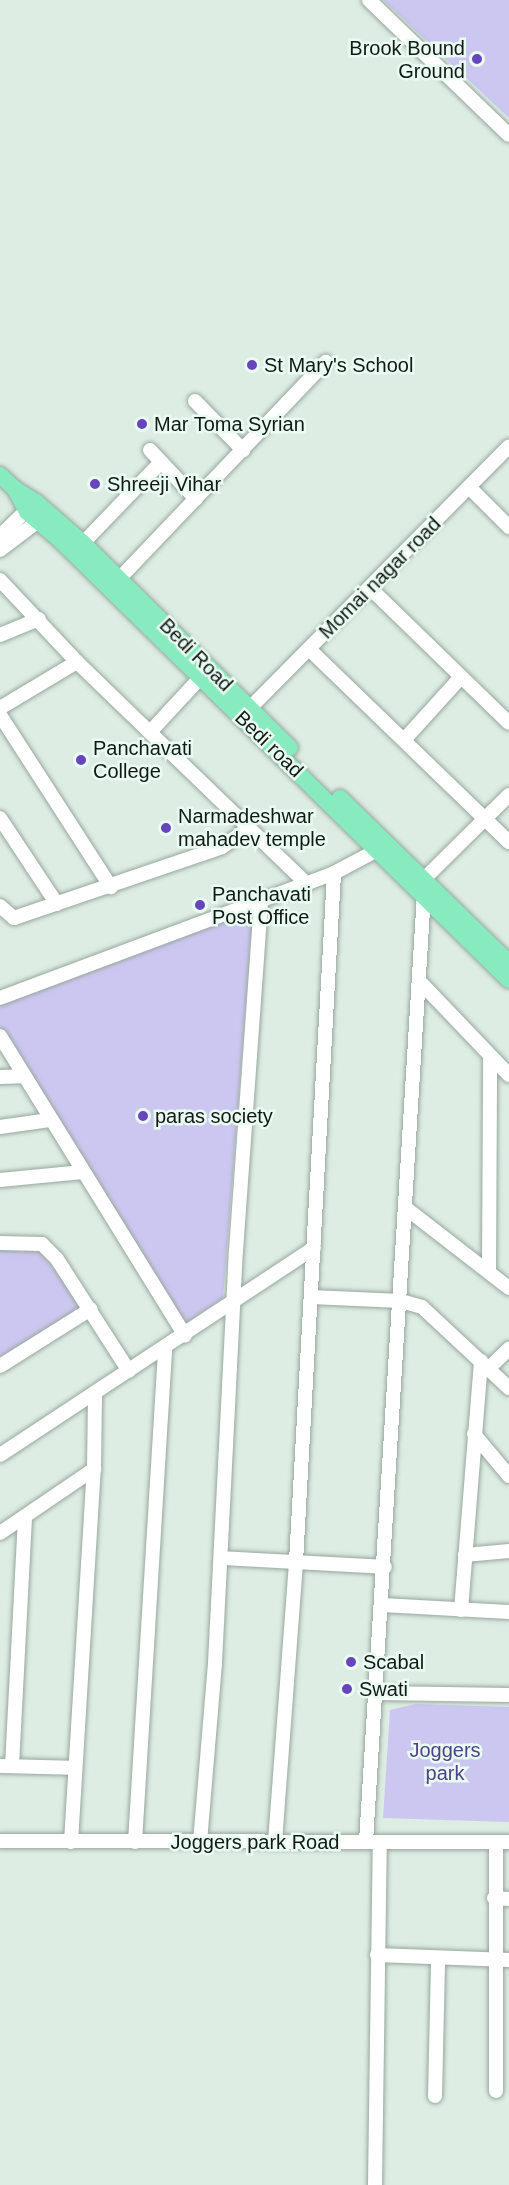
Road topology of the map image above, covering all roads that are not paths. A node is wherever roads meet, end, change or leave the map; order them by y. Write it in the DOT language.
graph roads {
  1 [pos="369,0"];
  2 [pos="377,0"];
  3 [pos="509,125"];
  4 [pos="509,135"];
  5 [pos="326,362"];
  6 [pos="195,401"];
  7 [pos="509,447"];
  8 [pos="150,450"];
  9 [pos="243,450"];
  10 [pos="161,462"];
  11 [pos="0,475"];
  12 [pos="468,487"];
  13 [pos="196,499"];
  14 [pos="37,512"];
  15 [pos="509,527"];
  16 [pos="0,536"];
  17 [pos="83,543"];
  18 [pos="0,550"];
  19 [pos="119,579"];
  20 [pos="0,580"];
  21 [pos="370,588"];
  22 [pos="39,619"];
  23 [pos="0,635"];
  24 [pos="309,649"];
  25 [pos="77,662"];
  26 [pos="461,677"];
  27 [pos="200,678"];
  28 [pos="0,708"];
  29 [pos="250,708"];
  30 [pos="0,715"];
  31 [pos="509,723"];
  32 [pos="152,730"];
  33 [pos="404,740"];
  34 [pos="509,795"];
  35 [pos="0,818"];
  36 [pos="485,819"];
  37 [pos="249,828"];
  38 [pos="509,842"];
  39 [pos="384,847"];
  40 [pos="334,873"];
  41 [pos="425,878"];
  42 [pos="307,884"];
  43 [pos="111,887"];
  44 [pos="425,898"];
  45 [pos="261,902"];
  46 [pos="57,904"];
  47 [pos="0,906"];
  48 [pos="509,963"];
  49 [pos="509,980"];
  50 [pos="422,984"];
  51 [pos="0,998"];
  52 [pos="0,1036"];
  53 [pos="490,1056"];
  54 [pos="509,1075"];
  55 [pos="23,1076"];
  56 [pos="0,1077"];
  57 [pos="50,1120"];
  58 [pos="0,1127"];
  59 [pos="83,1172"];
  60 [pos="0,1180"];
  61 [pos="407,1209"];
  62 [pos="0,1244"];
  63 [pos="314,1248"];
  64 [pos="489,1272"];
  65 [pos="509,1288"];
  66 [pos="311,1297"];
  67 [pos="402,1301"];
  68 [pos="232,1303"];
  69 [pos="91,1309"];
  70 [pos="185,1335"];
  71 [pos="165,1347"];
  72 [pos="509,1348"];
  73 [pos="485,1365"];
  74 [pos="0,1366"];
  75 [pos="129,1371"];
  76 [pos="509,1388"];
  77 [pos="95,1393"];
  78 [pos="474,1434"];
  79 [pos="0,1455"];
  80 [pos="94,1469"];
  81 [pos="509,1476"];
  82 [pos="25,1517"];
  83 [pos="0,1533"];
  84 [pos="509,1551"];
  85 [pos="465,1555"];
  86 [pos="221,1558"];
  87 [pos="296,1562"];
  88 [pos="385,1567"];
  89 [pos="382,1605"];
  90 [pos="461,1610"];
  91 [pos="509,1612"];
  92 [pos="377,1693"];
  93 [pos="509,1695"];
  94 [pos="6,1766"];
  95 [pos="74,1768"];
  96 [pos="0,1841"];
  97 [pos="70,1842"];
  98 [pos="135,1842"];
  99 [pos="200,1842"];
  100 [pos="275,1842"];
  101 [pos="373,1842"];
  102 [pos="502,1842"];
  103 [pos="494,1899"];
  104 [pos="509,1899"];
  105 [pos="377,1955"];
  106 [pos="438,1959"];
  107 [pos="502,1960"];
  108 [pos="496,2091"];
  109 [pos="435,2096"];
  110 [pos="375,2185"];
  1 -- 4 [label="street"];
  2 -- 3 [label="street"];
  5 -- 9 [label="street"];
  6 -- 9 [label="street"];
  7 -- 12 [label="street, Momai nagar road"];
  8 -- 10 [label="street"];
  9 -- 13 [label="street"];
  10 -- 13 [label="street"];
  10 -- 17 [label="street"];
  11 -- 14 [label="main road, Bedi Road"];
  12 -- 15 [label="street"];
  12 -- 21 [label="street, Momai nagar road"];
  13 -- 19 [label="street"];
  14 -- 16 [label="street"];
  14 -- 17 [label="main road, Bedi Road"];
  14 -- 18 [label="street"];
  14 -- 27 [label="main road, Bedi road"];
  17 -- 19 [label="main road, Bedi Road"];
  19 -- 29 [label="main road, Bedi Road"];
  20 -- 22 [label="street"];
  21 -- 24 [label="street, Momai nagar road"];
  21 -- 26 [label="street"];
  22 -- 23 [label="street"];
  22 -- 25 [label="street"];
  24 -- 29 [label="street, Momai nagar road"];
  24 -- 33 [label="street"];
  25 -- 28 [label="street"];
  25 -- 32 [label="street"];
  26 -- 31 [label="street"];
  26 -- 33 [label="street"];
  27 -- 32 [label="street"];
  27 -- 39 [label="main road, Bedi road"];
  29 -- 39 [label="main road, Bedi Road"];
  30 -- 43 [label="street"];
  32 -- 37 [label="street"];
  33 -- 36 [label="street"];
  34 -- 36 [label="street"];
  35 -- 46 [label="street"];
  36 -- 38 [label="street"];
  36 -- 41 [label="street"];
  37 -- 42 [label="street"];
  37 -- 43 [label="street"];
  39 -- 40 [label="street"];
  39 -- 41 [label="main road, Bedi Road"];
  39 -- 44 [label="main road, Bedi road"];
  40 -- 42 [label="street"];
  40 -- 63 [label="street"];
  41 -- 44 [label="street"];
  41 -- 48 [label="main road, Bedi Road"];
  42 -- 45 [label="street"];
  43 -- 46 [label="street"];
  44 -- 49 [label="main road, Bedi road"];
  44 -- 50 [label="street"];
  45 -- 51 [label="street"];
  45 -- 68 [label="street"];
  46 -- 47 [label="street"];
  50 -- 53 [label="street"];
  50 -- 61 [label="street"];
  52 -- 55 [label="street"];
  53 -- 54 [label="street"];
  53 -- 64 [label="street"];
  55 -- 56 [label="street"];
  55 -- 57 [label="street"];
  57 -- 58 [label="street"];
  57 -- 59 [label="street"];
  59 -- 60 [label="street"];
  59 -- 70 [label="street"];
  61 -- 64 [label="street"];
  61 -- 67 [label="street"];
  62 -- 69 [label="street"];
  63 -- 66 [label="street"];
  63 -- 68 [label="street"];
  64 -- 65 [label="street"];
  66 -- 67 [label="street"];
  66 -- 87 [label="street"];
  67 -- 73 [label="street"];
  67 -- 88 [label="street"];
  68 -- 70 [label="street"];
  68 -- 86 [label="street"];
  69 -- 74 [label="street"];
  69 -- 75 [label="street"];
  70 -- 71 [label="street"];
  71 -- 75 [label="street"];
  71 -- 98 [label="street"];
  72 -- 73 [label="street"];
  73 -- 76 [label="street"];
  73 -- 78 [label="street"];
  75 -- 77 [label="street"];
  77 -- 79 [label="street"];
  77 -- 80 [label="street"];
  78 -- 81 [label="street"];
  78 -- 85 [label="street"];
  80 -- 82 [label="street"];
  80 -- 95 [label="street"];
  82 -- 83 [label="street"];
  82 -- 94 [label="street"];
  84 -- 85 [label="street"];
  85 -- 90 [label="street"];
  86 -- 87 [label="street"];
  86 -- 99 [label="street"];
  87 -- 88 [label="street"];
  87 -- 100 [label="street"];
  88 -- 89 [label="street"];
  89 -- 90 [label="street"];
  89 -- 92 [label="street"];
  90 -- 91 [label="street"];
  92 -- 93 [label="street"];
  92 -- 101 [label="street"];
  94 -- 95 [label="street"];
  95 -- 97 [label="street"];
  96 -- 97 [label="street, Joggers park Road"];
  97 -- 98 [label="street, Joggers park Road"];
  98 -- 99 [label="street, Joggers park Road"];
  99 -- 100 [label="street, Joggers park Road"];
  100 -- 101 [label="street, Joggers park Road"];
  101 -- 102 [label="street, Joggers park Road"];
  101 -- 105 [label="street"];
  102 -- 103 [label="street"];
  103 -- 104 [label="street"];
  103 -- 107 [label="street"];
  105 -- 106 [label="street"];
  105 -- 110 [label="street"];
  106 -- 107 [label="street"];
  106 -- 109 [label="street"];
  107 -- 108 [label="street"];
}
